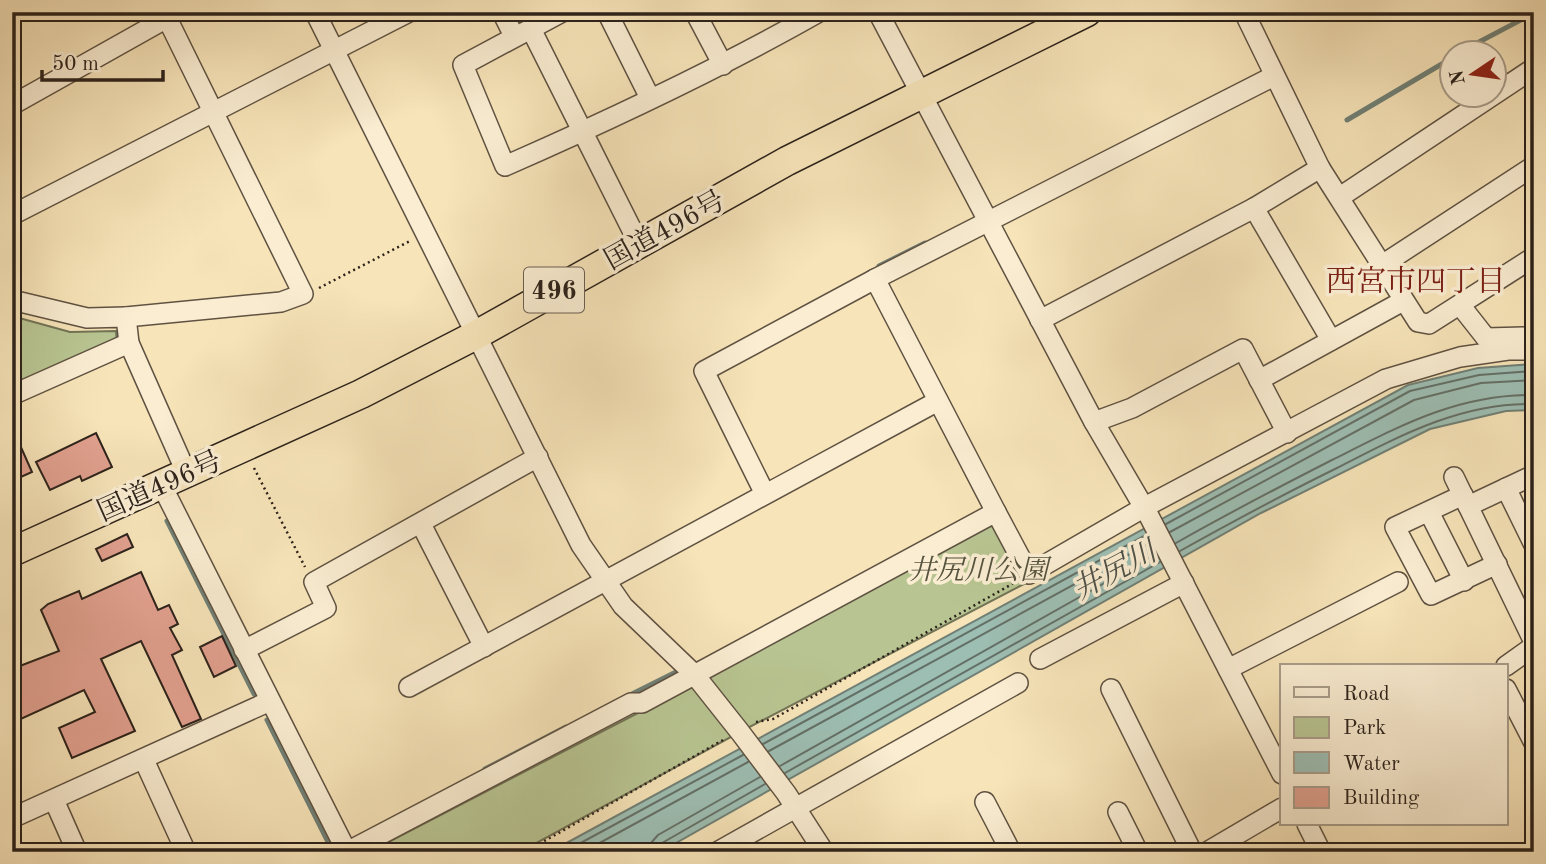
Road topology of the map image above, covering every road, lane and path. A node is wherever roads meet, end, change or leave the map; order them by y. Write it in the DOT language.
graph roads {
  1 [pos="315,12"];
  2 [pos="409,12"];
  3 [pos="502,12"];
  4 [pos="562,12"];
  5 [pos="607,12"];
  6 [pos="695,12"];
  7 [pos="819,12"];
  8 [pos="878,12"];
  9 [pos="1087,12"];
  10 [pos="1244,12"];
  11 [pos="166,15"];
  12 [pos="789,20"];
  13 [pos="523,33"];
  14 [pos="335,52"];
  15 [pos="723,65"];
  16 [pos="1534,68"];
  17 [pos="1273,76"];
  18 [pos="923,94"];
  19 [pos="650,98"];
  20 [pos="12,105"];
  21 [pos="214,112"];
  22 [pos="581,132"];
  23 [pos="1534,166"];
  24 [pos="1320,168"];
  25 [pos="1339,197"];
  26 [pos="1254,208"];
  27 [pos="12,215"];
  28 [pos="990,220"];
  29 [pos="425,233"];
  30 [pos="638,242"];
  31 [pos="1534,257"];
  32 [pos="1382,265"];
  33 [pos="875,279"];
  34 [pos="303,294"];
  35 [pos="13,298"];
  36 [pos="1403,301"];
  37 [pos="1460,305"];
  38 [pos="127,317"];
  39 [pos="1040,320"];
  40 [pos="476,335"];
  41 [pos="1534,337"];
  42 [pos="1331,340"];
  43 [pos="130,343"];
  44 [pos="1534,350"];
  45 [pos="1259,380"];
  46 [pos="12,395"];
  47 [pos="938,401"];
  48 [pos="1094,422"];
  49 [pos="1287,433"];
  50 [pos="244,446"];
  51 [pos="538,457"];
  52 [pos="1534,475"];
  53 [pos="1454,477"];
  54 [pos="174,478"];
  55 [pos="1506,488"];
  56 [pos="765,494"];
  57 [pos="1466,501"];
  58 [pos="996,512"];
  59 [pos="1146,512"];
  60 [pos="1429,512"];
  61 [pos="421,524"];
  62 [pos="1534,545"];
  63 [pos="12,552"];
  64 [pos="1497,564"];
  65 [pos="1029,574"];
  66 [pos="1182,579"];
  67 [pos="603,581"];
  68 [pos="1464,581"];
  69 [pos="314,582"];
  70 [pos="1398,582"];
  71 [pos="1534,644"];
  72 [pos="484,647"];
  73 [pos="244,650"];
  74 [pos="1040,659"];
  75 [pos="1508,664"];
  76 [pos="1228,669"];
  77 [pos="694,674"];
  78 [pos="1018,683"];
  79 [pos="409,687"];
  80 [pos="1111,689"];
  81 [pos="1508,693"];
  82 [pos="270,701"];
  83 [pos="738,732"];
  84 [pos="1534,743"];
  85 [pos="144,760"];
  86 [pos="1280,770"];
  87 [pos="54,800"];
  88 [pos="791,801"];
  89 [pos="985,802"];
  90 [pos="1280,809"];
  91 [pos="1118,812"];
  92 [pos="12,818"];
  93 [pos="1308,826"];
  94 [pos="77,852"];
  95 [pos="187,852"];
  96 [pos="525,852"];
  97 [pos="717,852"];
  98 [pos="824,852"];
  99 [pos="1011,852"];
  100 [pos="1138,852"];
  101 [pos="1192,852"];
  102 [pos="1207,852"];
  103 [pos="1321,852"];
  1 -- 14 [label="street"];
  2 -- 14 [label="street"];
  3 -- 13 [label="street"];
  4 -- 13 [label="street"];
  5 -- 19 [label="street"];
  6 -- 15 [label="street"];
  7 -- 12 [label="street"];
  8 -- 18 [label="street"];
  9 -- 18 [label="highway, 国道496号 / 496"];
  10 -- 17 [label="street"];
  11 -- 20 [label="street"];
  11 -- 21 [label="street"];
  12 -- 15 [label="street"];
  13 -- 22 [label="street"];
  13 -- 22 [label="street"];
  14 -- 21 [label="street"];
  14 -- 29 [label="street"];
  15 -- 19 [label="street"];
  16 -- 25 [label="street"];
  17 -- 24 [label="street"];
  17 -- 28 [label="street"];
  18 -- 28 [label="street"];
  18 -- 30 [label="highway, 国道496号 / 496"];
  19 -- 22 [label="street"];
  21 -- 27 [label="street"];
  21 -- 34 [label="street"];
  22 -- 30 [label="street"];
  23 -- 32 [label="street"];
  24 -- 25 [label="street"];
  24 -- 26 [label="street"];
  25 -- 32 [label="street"];
  26 -- 39 [label="street"];
  26 -- 42 [label="street"];
  28 -- 33 [label="street"];
  28 -- 39 [label="street"];
  29 -- 34 [label="path"];
  29 -- 40 [label="street"];
  30 -- 40 [label="highway, 国道496号 / 496"];
  31 -- 37 [label="street"];
  32 -- 36 [label="street"];
  33 -- 47 [label="street"];
  33 -- 56 [label="street"];
  34 -- 38 [label="street"];
  35 -- 38 [label="street"];
  36 -- 37 [label="street"];
  36 -- 42 [label="street"];
  37 -- 41 [label="street"];
  38 -- 43 [label="street"];
  39 -- 48 [label="street"];
  40 -- 50 [label="highway, 国道496号 / 496"];
  40 -- 51 [label="street"];
  42 -- 45 [label="street"];
  43 -- 46 [label="street"];
  43 -- 54 [label="street"];
  44 -- 49 [label="street"];
  45 -- 48 [label="street"];
  45 -- 49 [label="street"];
  47 -- 56 [label="street"];
  47 -- 58 [label="street"];
  48 -- 59 [label="street"];
  49 -- 59 [label="street"];
  50 -- 54 [label="highway, 国道496号 / 496"];
  50 -- 69 [label="path"];
  51 -- 61 [label="street"];
  51 -- 67 [label="street"];
  52 -- 55 [label="street"];
  53 -- 57 [label="street"];
  54 -- 63 [label="highway, 国道496号 / 496"];
  54 -- 73 [label="street"];
  55 -- 57 [label="street"];
  55 -- 62 [label="street"];
  56 -- 67 [label="street"];
  57 -- 60 [label="street"];
  57 -- 64 [label="street"];
  58 -- 65 [label="street"];
  58 -- 77 [label="street"];
  59 -- 65 [label="street"];
  59 -- 66 [label="street"];
  60 -- 68 [label="street"];
  60 -- 68 [label="street"];
  61 -- 69 [label="street"];
  61 -- 72 [label="street"];
  64 -- 68 [label="street"];
  64 -- 71 [label="street"];
  65 -- 83 [label="path"];
  66 -- 74 [label="street"];
  66 -- 76 [label="street"];
  67 -- 72 [label="street"];
  67 -- 77 [label="street"];
  69 -- 73 [label="street"];
  70 -- 76 [label="street"];
  71 -- 75 [label="street"];
  72 -- 79 [label="street"];
  73 -- 82 [label="street"];
  76 -- 86 [label="street"];
  77 -- 82 [label="street"];
  77 -- 83 [label="street"];
  78 -- 88 [label="street"];
  80 -- 101 [label="street"];
  81 -- 84 [label="street"];
  82 -- 85 [label="street"];
  83 -- 88 [label="street"];
  83 -- 96 [label="path"];
  85 -- 87 [label="street"];
  85 -- 95 [label="street"];
  87 -- 92 [label="street"];
  87 -- 94 [label="street"];
  88 -- 97 [label="street"];
  88 -- 98 [label="street"];
  89 -- 99 [label="street"];
  90 -- 102 [label="street"];
  91 -- 100 [label="street"];
  93 -- 103 [label="street"];
}
